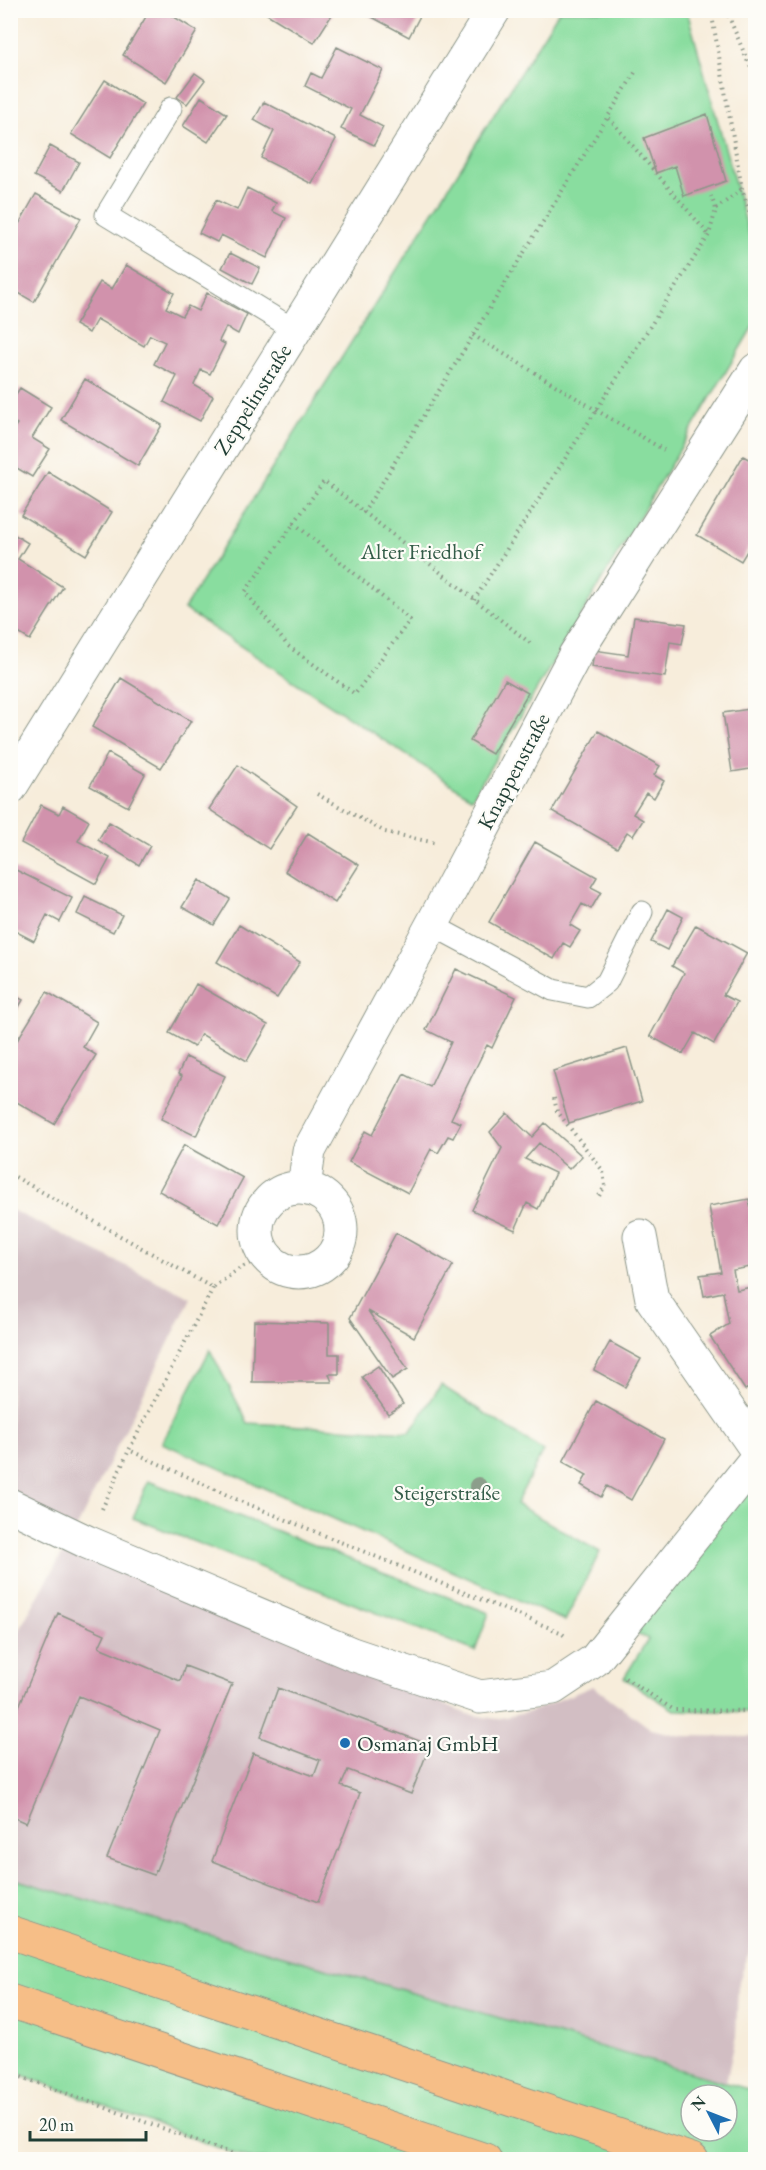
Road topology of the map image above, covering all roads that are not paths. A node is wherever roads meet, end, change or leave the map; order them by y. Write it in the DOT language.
graph roads {
  1 [pos="494,10"];
  2 [pos="171,108"];
  3 [pos="295,330"];
  4 [pos="756,370"];
  5 [pos="10,788"];
  6 [pos="642,912"];
  7 [pos="432,925"];
  8 [pos="304,1188"];
  9 [pos="640,1236"];
  10 [pos="756,1449"];
  11 [pos="756,1459"];
  12 [pos="10,1505"];
  13 [pos="10,1932"];
  14 [pos="10,2001"];
  15 [pos="485,2160"];
  16 [pos="692,2160"];
  1 -- 3 [label="street, Zeppelinstraße"];
  2 -- 3 [label="lane"];
  3 -- 5 [label="street, Zeppelinstraße"];
  4 -- 7 [label="street, Knappenstraße"];
  6 -- 7 [label="lane"];
  7 -- 8 [label="street, Knappenstraße"];
  8 -- 8 [label="street"];
  9 -- 10 [label="street"];
  11 -- 12 [label="street"];
  13 -- 16 [label="highway"];
  14 -- 15 [label="highway"];
}
